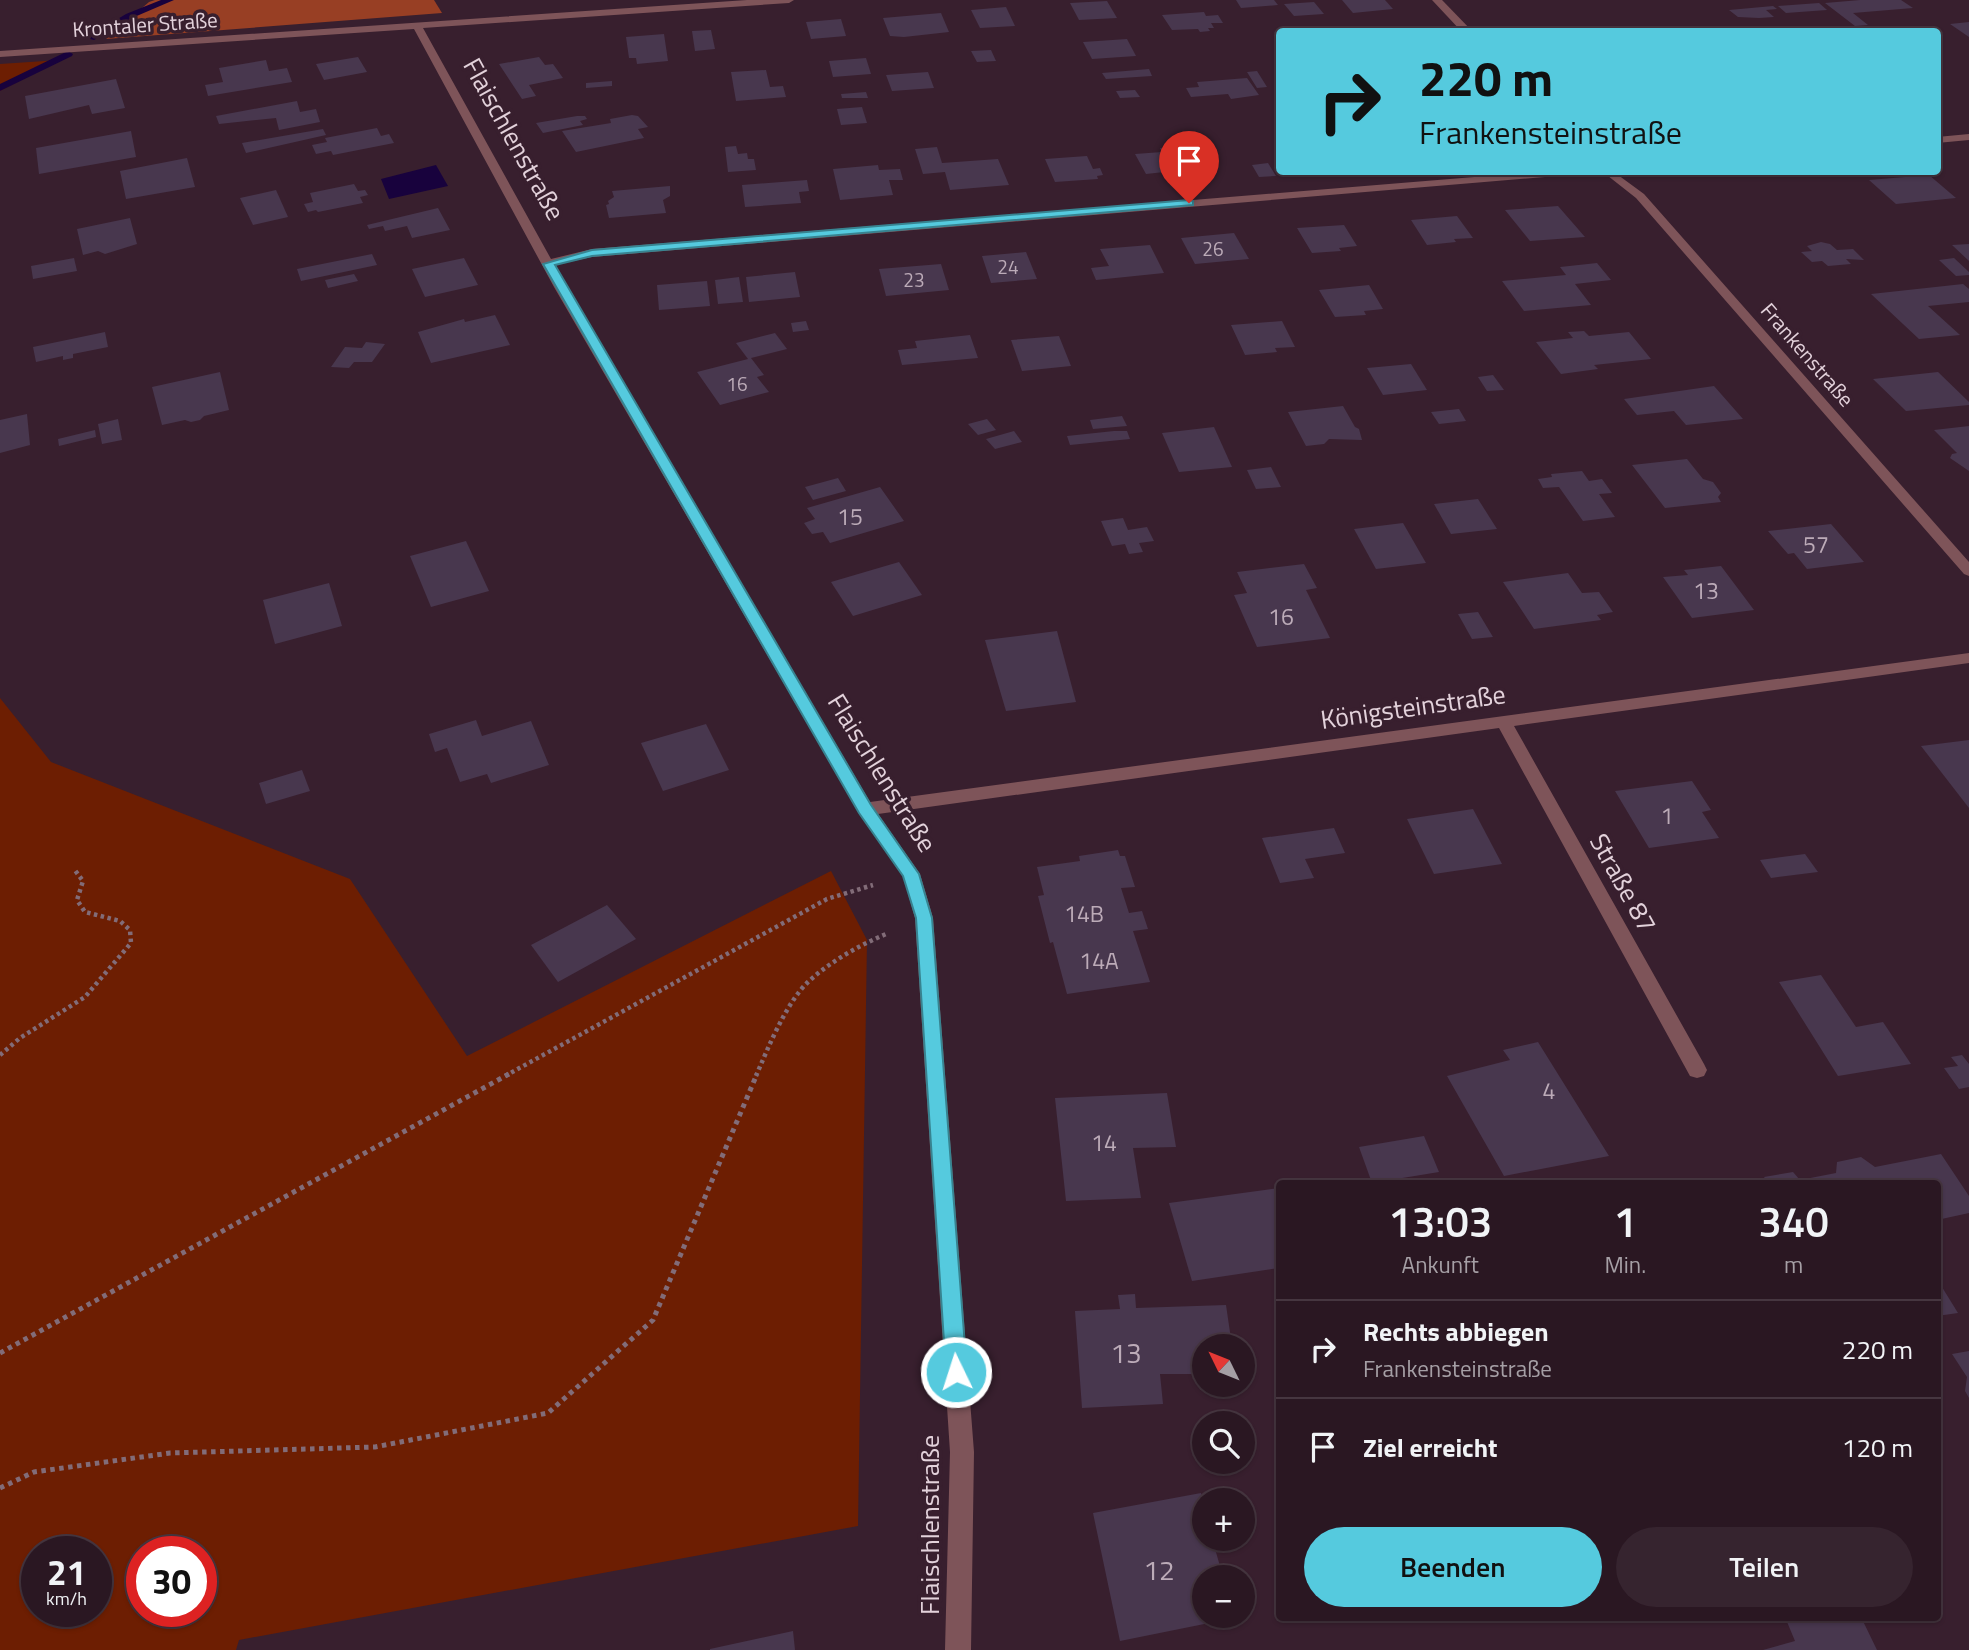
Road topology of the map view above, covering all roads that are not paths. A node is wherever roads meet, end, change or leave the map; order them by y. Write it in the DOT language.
graph roads {
  1 [pos="789,0"];
  2 [pos="1437,0"];
  3 [pos="417,26"];
  4 [pos="1464,28"];
  5 [pos="0,54"];
  6 [pos="1969,137"];
  7 [pos="1941,140"];
  8 [pos="1533,175"];
  9 [pos="1612,175"];
  10 [pos="548,264"];
  11 [pos="1969,571"];
  12 [pos="1969,658"];
  13 [pos="1503,721"];
  14 [pos="865,809"];
  15 [pos="1697,1070"];
  16 [pos="958,1650"];
  1 -- 3 [label="street, Krontaler Straße"];
  2 -- 4 [label="street"];
  3 -- 5 [label="street, Krontaler Straße"];
  3 -- 10 [label="street, Flaischlenstraße"];
  6 -- 7 [label="street"];
  8 -- 10 [label="street"];
  9 -- 11 [label="street, Frankenstraße"];
  10 -- 14 [label="street, Flaischlenstraße"];
  12 -- 13 [label="street, Königsteinstraße"];
  13 -- 14 [label="street, Königsteinstraße"];
  13 -- 15 [label="street, Straße 87"];
  14 -- 16 [label="street, Flaischlenstraße"];
}
